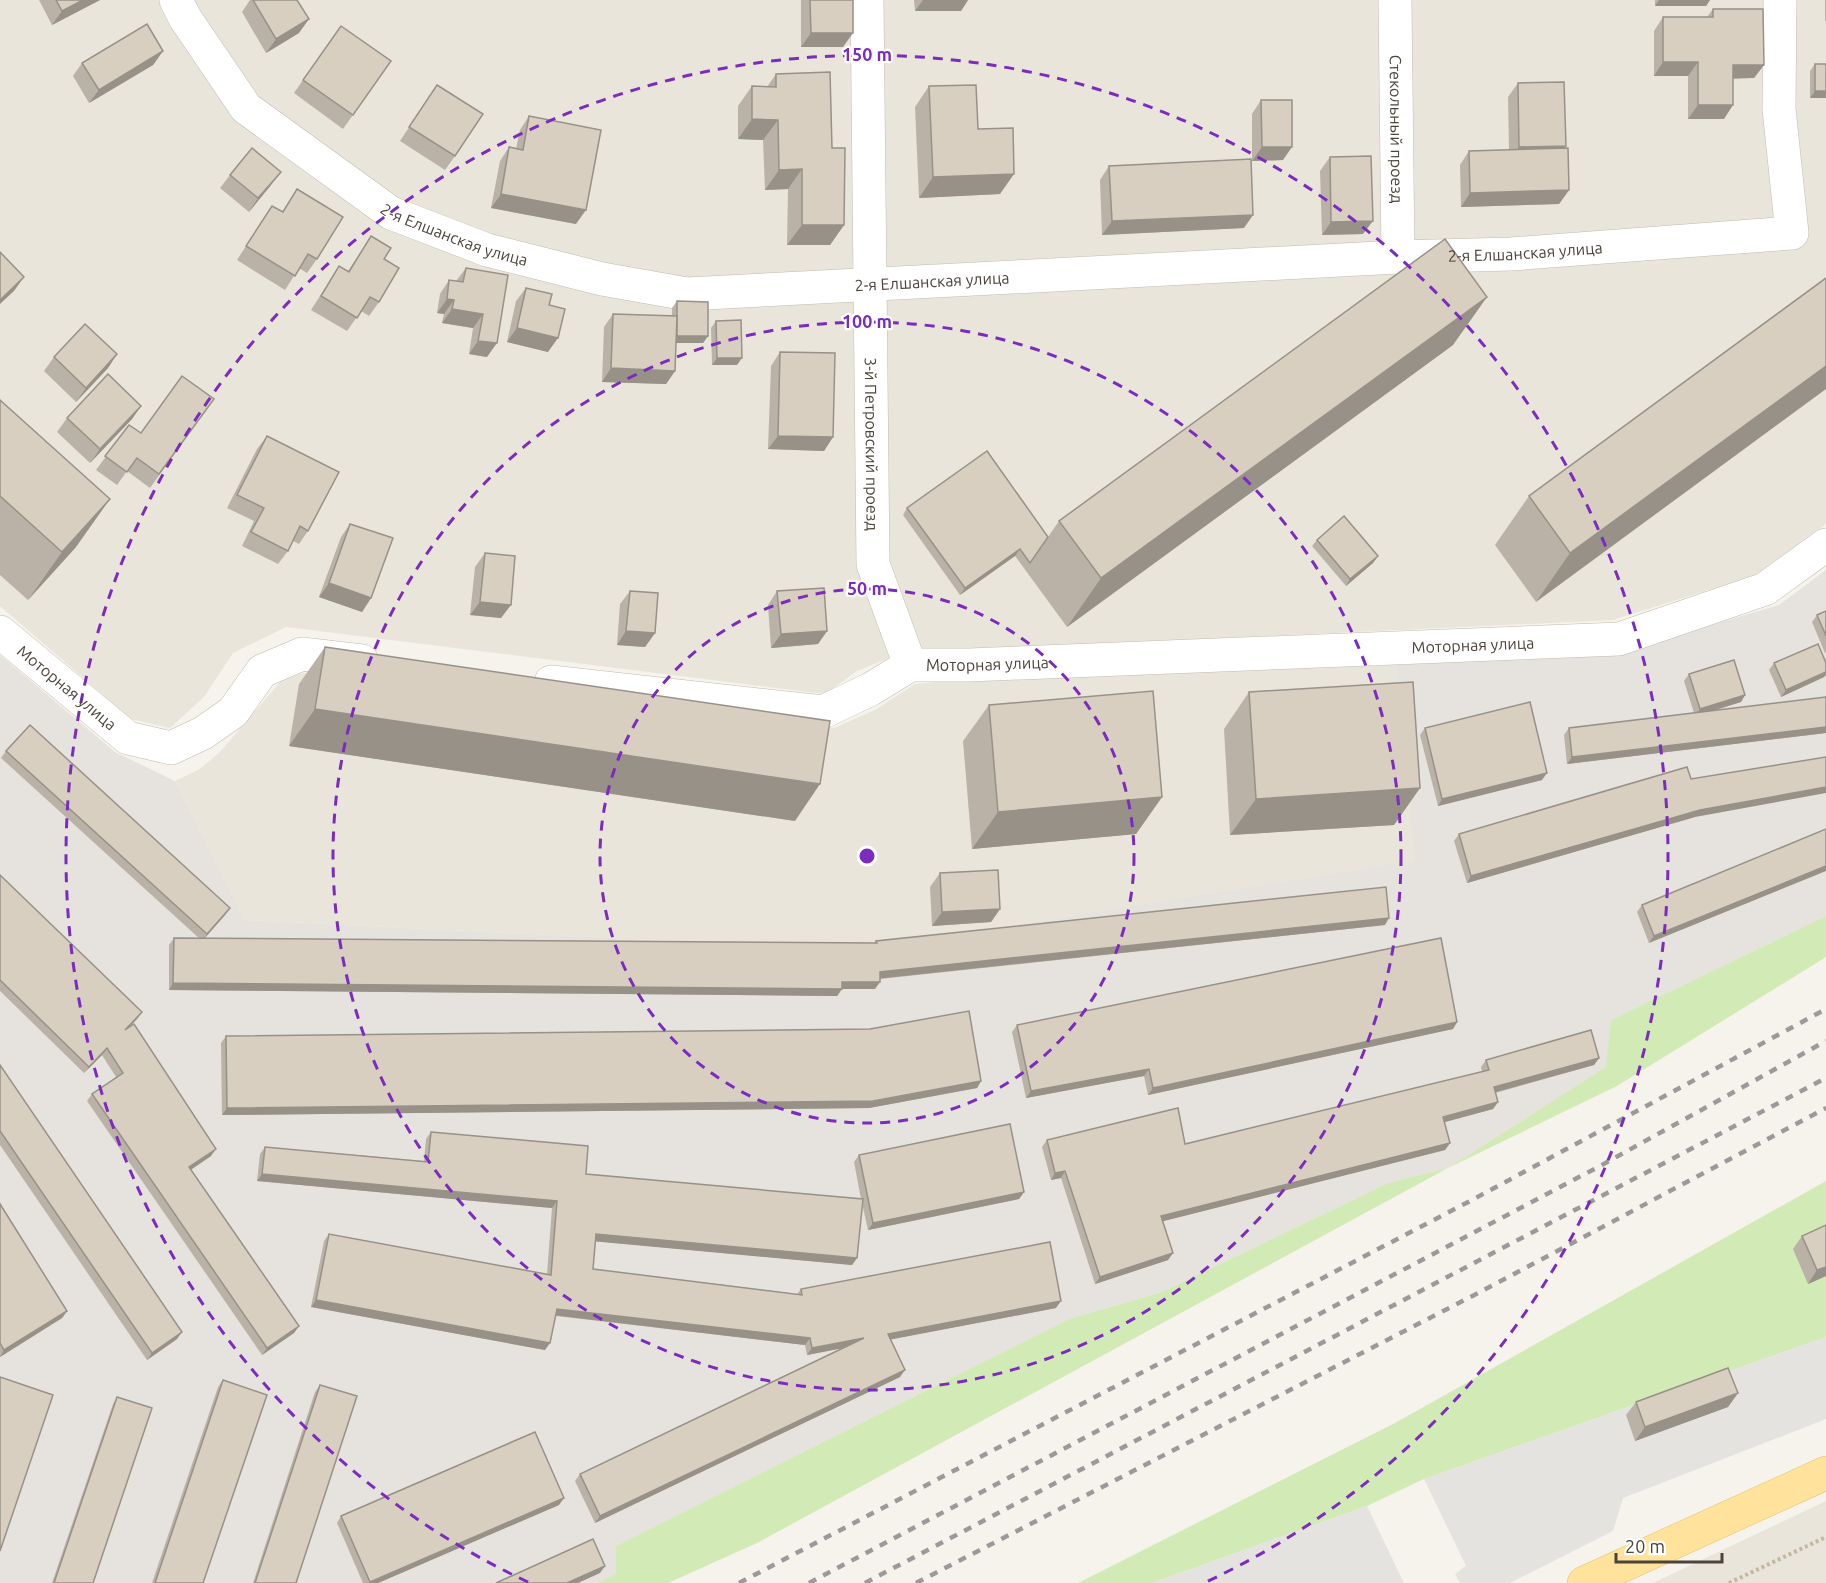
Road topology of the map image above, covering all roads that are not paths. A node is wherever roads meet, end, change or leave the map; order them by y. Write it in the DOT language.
graph roads {
  1 [pos="176,0"];
  2 [pos="867,0"];
  3 [pos="1395,0"];
  4 [pos="1780,0"];
  5 [pos="1398,257"];
  6 [pos="868,283"];
  7 [pos="1826,545"];
  8 [pos="0,632"];
  9 [pos="397,664"];
  10 [pos="910,665"];
  11 [pos="515,678"];
  12 [pos="1826,1473"];
  13 [pos="1584,1583"];
  1 -- 6 [label="street, 2-я Елшанская улица"];
  2 -- 6 [label="street, 3-й Петровский проезд"];
  3 -- 5 [label="street, Стекольный проезд"];
  4 -- 5 [label="street, 2-я Елшанская улица"];
  5 -- 6 [label="street, 2-я Елшанская улица"];
  6 -- 10 [label="street, 3-й Петровский проезд"];
  7 -- 10 [label="street, Моторная улица"];
  8 -- 9 [label="street, Моторная улица"];
  10 -- 11 [label="street, Моторная улица"];
  12 -- 13 [label="main road"];
}
